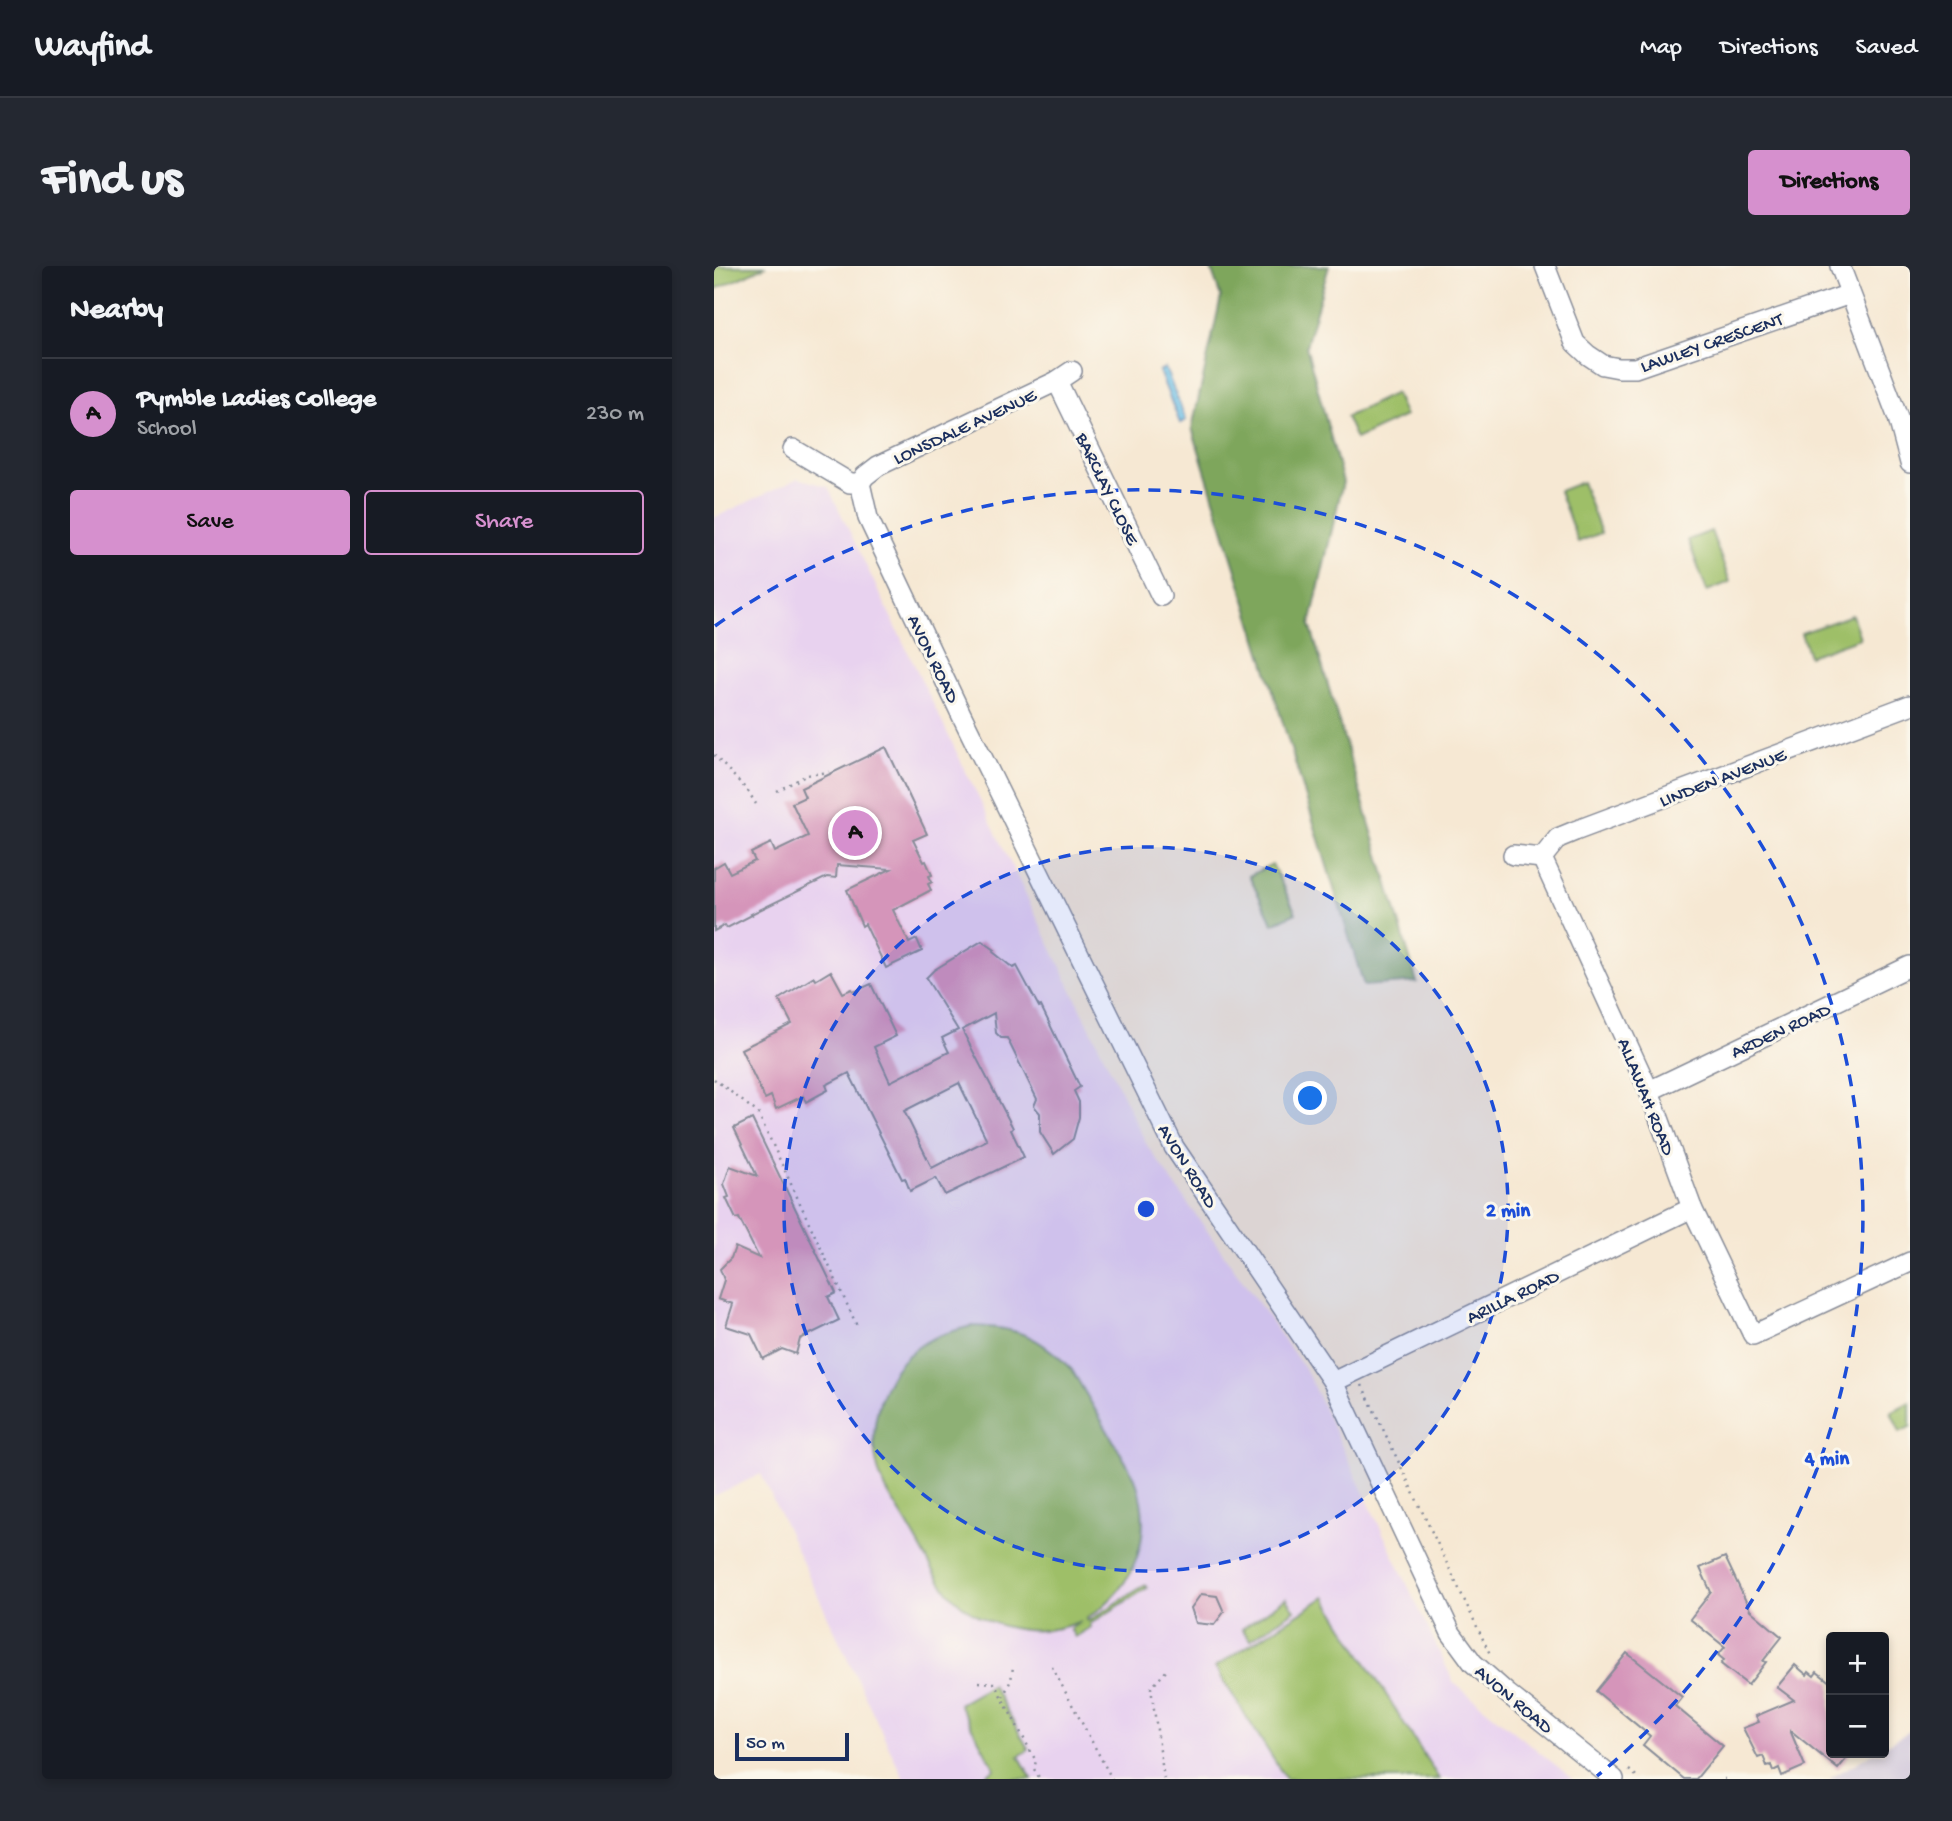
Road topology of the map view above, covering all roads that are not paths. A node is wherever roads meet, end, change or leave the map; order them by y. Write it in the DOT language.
graph roads {
  1 [pos="1545,266"];
  2 [pos="1840,266"];
  3 [pos="1850,294"];
  4 [pos="1065,376"];
  5 [pos="793,449"];
  6 [pos="1910,463"];
  7 [pos="860,483"];
  8 [pos="1161,596"];
  9 [pos="1910,705"];
  10 [pos="1513,855"];
  11 [pos="1542,858"];
  12 [pos="1910,967"];
  13 [pos="1649,1091"];
  14 [pos="1692,1208"];
  15 [pos="1910,1262"];
  16 [pos="1333,1382"];
  17 [pos="1618,1771"];
  1 -- 3 [label="street, LAWLEY CRESCENT"];
  2 -- 3 [label="street"];
  3 -- 6 [label="street"];
  4 -- 7 [label="street, LONSDALE AVENUE"];
  4 -- 8 [label="street, BARCLAY CLOSE"];
  5 -- 7 [label="street"];
  7 -- 16 [label="street, AVON ROAD"];
  9 -- 11 [label="street, LINDEN AVENUE"];
  10 -- 11 [label="street"];
  11 -- 13 [label="street, ALLAWAH ROAD"];
  12 -- 13 [label="street, ARDEN ROAD"];
  13 -- 14 [label="street, ALLAWAH ROAD"];
  14 -- 15 [label="street, ALLAWAH ROAD"];
  14 -- 16 [label="street, ARILLA ROAD"];
  16 -- 17 [label="street, AVON ROAD"];
}
